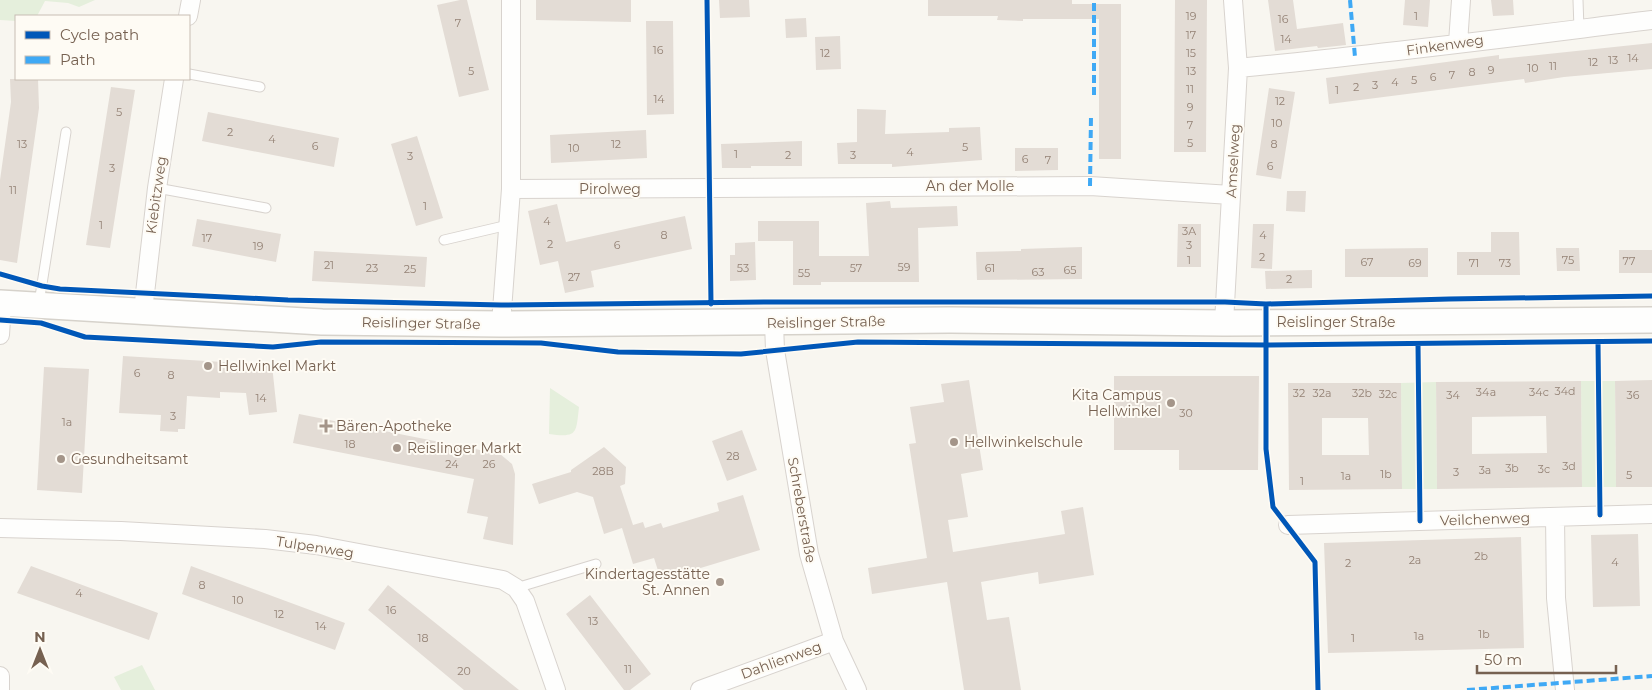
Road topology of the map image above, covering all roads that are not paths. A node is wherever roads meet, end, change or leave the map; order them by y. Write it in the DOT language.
graph roads {
  1 [pos="191,0"];
  2 [pos="511,0"];
  3 [pos="1233,0"];
  4 [pos="1461,0"];
  5 [pos="1578,0"];
  6 [pos="188,15"];
  7 [pos="1652,20"];
  8 [pos="1578,29"];
  9 [pos="1458,43"];
  10 [pos="1238,68"];
  11 [pos="190,74"];
  12 [pos="174,80"];
  13 [pos="260,87"];
  14 [pos="66,132"];
  15 [pos="157,188"];
  16 [pos="511,189"];
  17 [pos="709,189"];
  18 [pos="1231,195"];
  19 [pos="266,208"];
  20 [pos="508,225"];
  21 [pos="444,240"];
  22 [pos="1,303"];
  23 [pos="39,305"];
  24 [pos="143,311"];
  25 [pos="1652,320"];
  26 [pos="774,322"];
  27 [pos="1224,323"];
  28 [pos="501,324"];
  29 [pos="0,335"];
  30 [pos="1652,514"];
  31 [pos="1555,517"];
  32 [pos="1288,525"];
  33 [pos="0,528"];
  34 [pos="596,564"];
  35 [pos="516,588"];
  36 [pos="834,641"];
  37 [pos="0,676"];
  38 [pos="0,690"];
  39 [pos="556,690"];
  40 [pos="700,690"];
  41 [pos="857,690"];
  42 [pos="1565,690"];
  1 -- 6 [label="street"];
  2 -- 16 [label="street"];
  3 -- 10 [label="street, Amselweg"];
  4 -- 9 [label="street"];
  5 -- 8 [label="lane"];
  7 -- 8 [label="street, Finkenweg"];
  8 -- 9 [label="street, Finkenweg"];
  9 -- 10 [label="street, Finkenweg"];
  10 -- 18 [label="street, Amselweg"];
  11 -- 13 [label="lane"];
  12 -- 15 [label="street, Kiebitzweg"];
  14 -- 23 [label="lane"];
  15 -- 19 [label="lane"];
  15 -- 24 [label="street, Kiebitzweg"];
  16 -- 17 [label="street, Pirolweg"];
  16 -- 20 [label="street"];
  17 -- 18 [label="street, An der Molle"];
  18 -- 27 [label="street, Amselweg"];
  20 -- 21 [label="lane"];
  20 -- 28 [label="street"];
  22 -- 23 [label="street, Reislinger Straße"];
  22 -- 29 [label="street"];
  23 -- 24 [label="street, Reislinger Straße"];
  24 -- 28 [label="street, Reislinger Straße"];
  25 -- 27 [label="street, Reislinger Straße"];
  26 -- 27 [label="street, Reislinger Straße"];
  26 -- 28 [label="street, Reislinger Straße"];
  26 -- 36 [label="street, Schreberstraße"];
  30 -- 31 [label="street, Veilchenweg"];
  31 -- 32 [label="street, Veilchenweg"];
  31 -- 42 [label="street"];
  33 -- 35 [label="street, Tulpenweg"];
  34 -- 35 [label="lane"];
  35 -- 39 [label="street"];
  36 -- 40 [label="street, Dahlienweg"];
  36 -- 41 [label="street, Schreberstraße"];
  37 -- 38 [label="street"];
}
